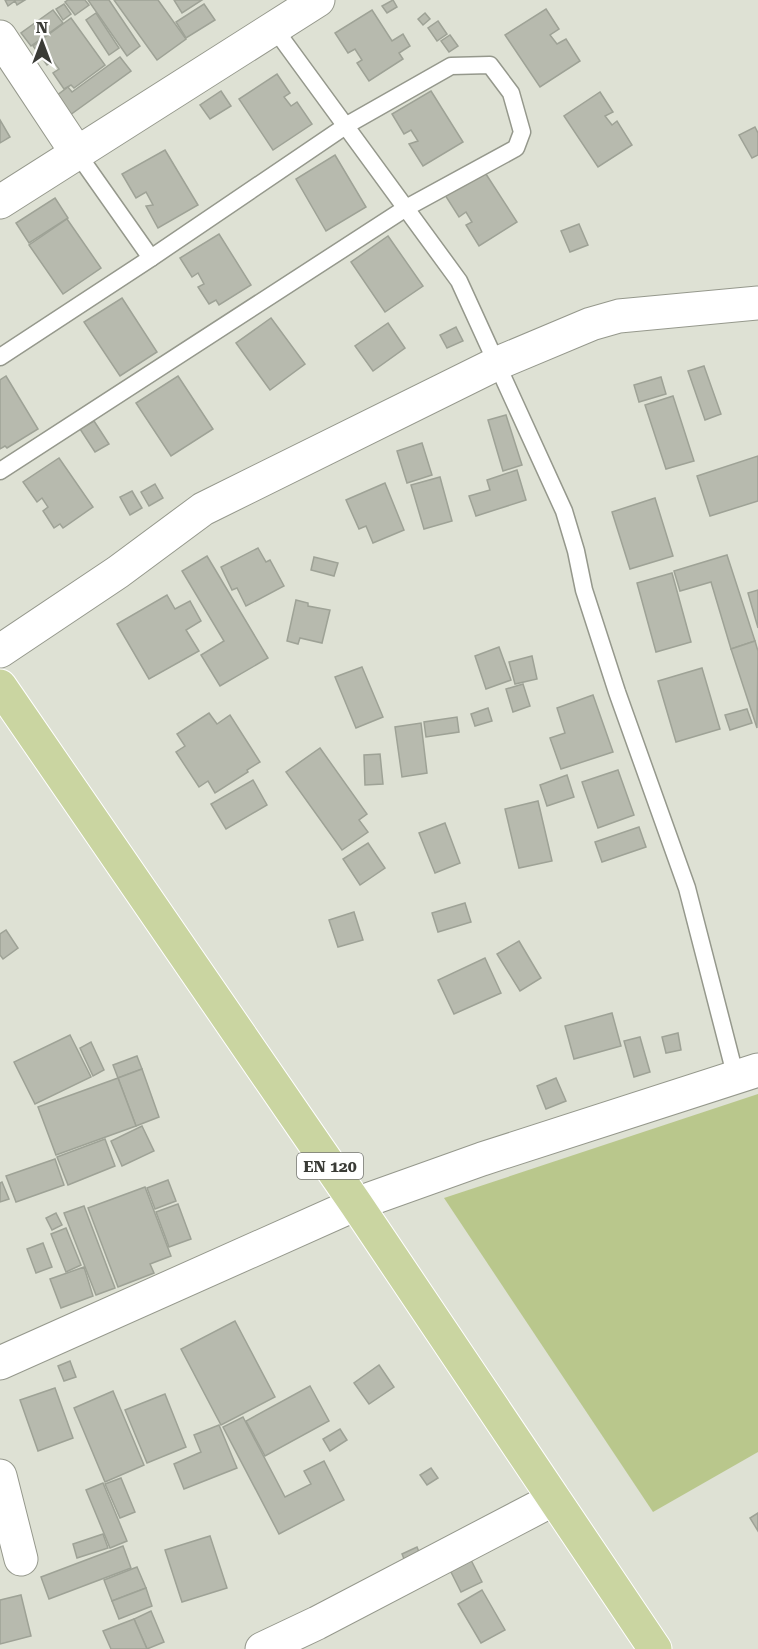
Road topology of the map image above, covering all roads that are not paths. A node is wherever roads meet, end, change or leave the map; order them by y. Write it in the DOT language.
graph roads {
  1 [pos="293,11"];
  2 [pos="0,37"];
  3 [pos="346,126"];
  4 [pos="77,153"];
  5 [pos="0,202"];
  6 [pos="406,208"];
  7 [pos="151,258"];
  8 [pos="758,303"];
  9 [pos="0,357"];
  10 [pos="498,363"];
  11 [pos="0,471"];
  12 [pos="0,651"];
  13 [pos="0,686"];
  14 [pos="747,1074"];
  15 [pos="356,1204"];
  16 [pos="0,1363"];
  17 [pos="0,1476"];
  18 [pos="554,1499"];
  19 [pos="21,1559"];
  20 [pos="262,1649"];
  21 [pos="654,1649"];
  1 -- 3 [label="lane"];
  1 -- 4 [label="street"];
  2 -- 4 [label="street"];
  3 -- 6 [label="lane"];
  3 -- 6 [label="lane"];
  3 -- 7 [label="lane"];
  4 -- 5 [label="street"];
  4 -- 7 [label="lane"];
  6 -- 10 [label="lane"];
  6 -- 11 [label="lane"];
  7 -- 9 [label="lane"];
  8 -- 10 [label="street"];
  10 -- 12 [label="street"];
  10 -- 14 [label="lane"];
  13 -- 15 [label="main road, EN 120"];
  14 -- 15 [label="street"];
  15 -- 16 [label="street"];
  15 -- 18 [label="main road, EN 120"];
  17 -- 19 [label="street"];
  18 -- 20 [label="street"];
  18 -- 21 [label="main road, EN 120"];
}
